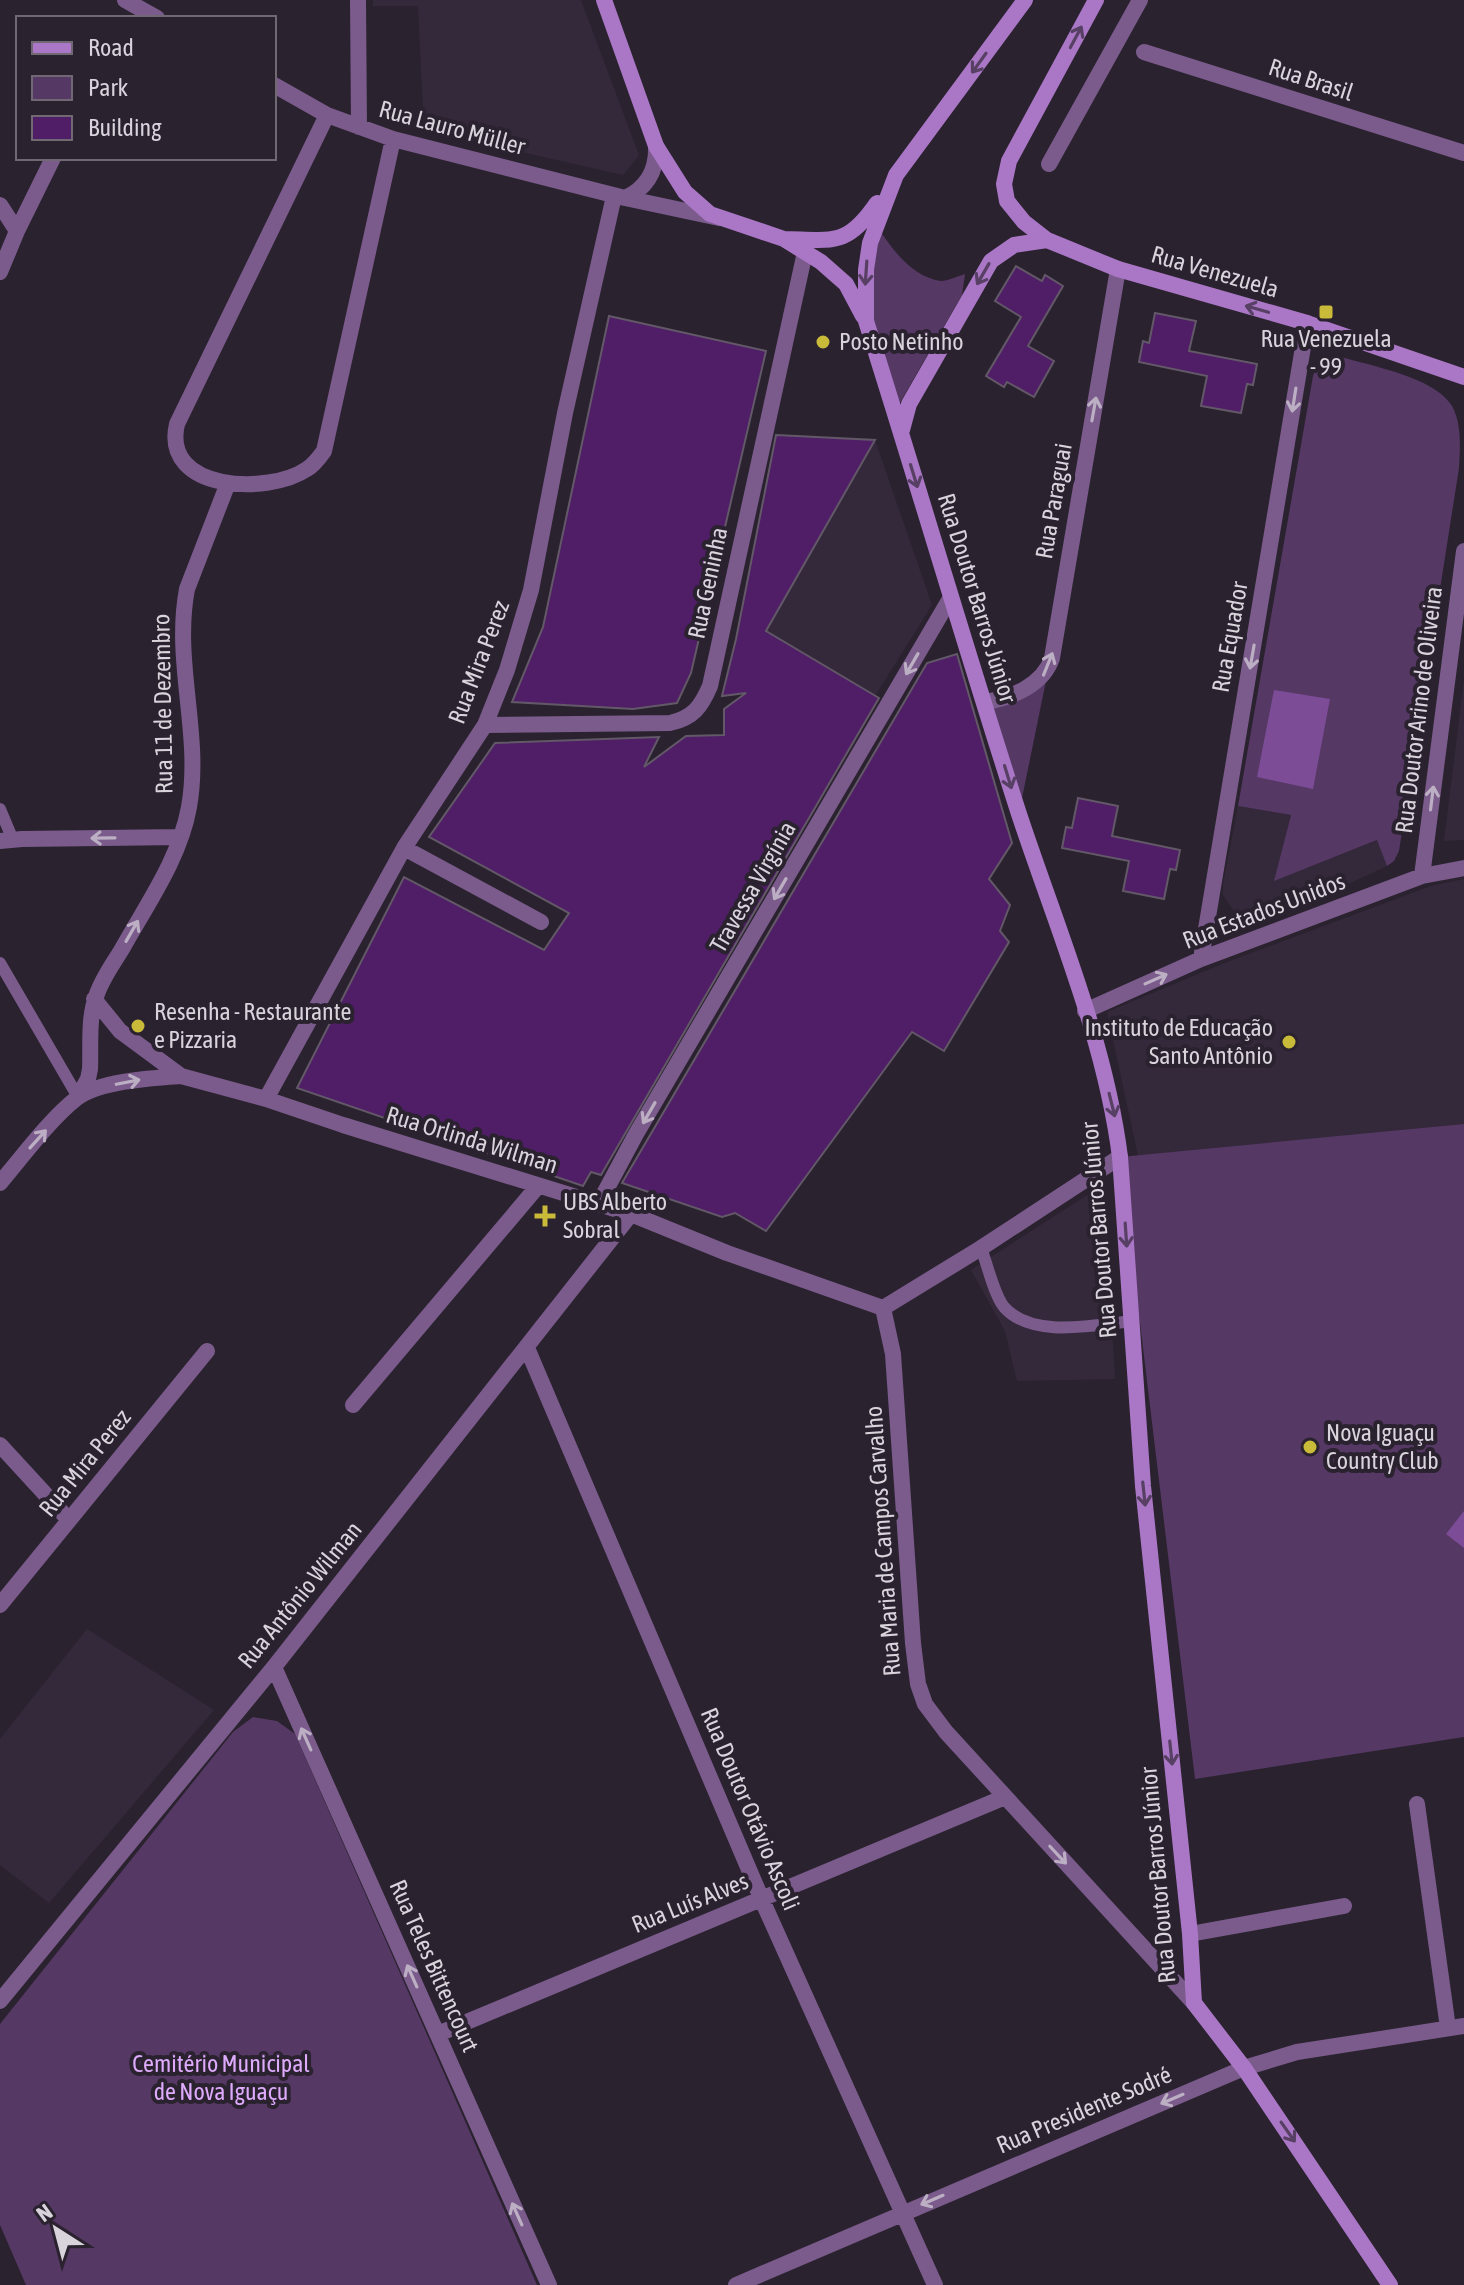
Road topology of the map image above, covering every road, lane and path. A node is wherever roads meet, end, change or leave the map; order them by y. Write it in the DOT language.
graph roads {
  1 [pos="358,0"];
  2 [pos="604,0"];
  3 [pos="1025,0"];
  4 [pos="1096,0"];
  5 [pos="1140,0"];
  6 [pos="128,5"];
  7 [pos="153,16"];
  8 [pos="1144,52"];
  9 [pos="276,86"];
  10 [pos="327,115"];
  11 [pos="359,127"];
  12 [pos="393,139"];
  13 [pos="656,146"];
  14 [pos="1464,153"];
  15 [pos="52,160"];
  16 [pos="1049,164"];
  17 [pos="896,175"];
  18 [pos="620,197"];
  19 [pos="0,205"];
  20 [pos="719,218"];
  21 [pos="17,231"];
  22 [pos="784,239"];
  23 [pos="1047,240"];
  24 [pos="805,252"];
  25 [pos="1118,269"];
  26 [pos="0,272"];
  27 [pos="866,321"];
  28 [pos="1307,323"];
  29 [pos="1464,377"];
  30 [pos="901,432"];
  31 [pos="228,483"];
  32 [pos="1464,551"];
  33 [pos="951,597"];
  34 [pos="985,702"];
  35 [pos="485,725"];
  36 [pos="0,809"];
  37 [pos="181,837"];
  38 [pos="6,841"];
  39 [pos="404,848"];
  40 [pos="1464,868"];
  41 [pos="1422,876"];
  42 [pos="541,922"];
  43 [pos="1201,959"];
  44 [pos="0,963"];
  45 [pos="94,999"];
  46 [pos="1085,1011"];
  47 [pos="181,1076"];
  48 [pos="78,1097"];
  49 [pos="266,1099"];
  50 [pos="1120,1157"];
  51 [pos="0,1183"];
  52 [pos="538,1186"];
  53 [pos="599,1203"];
  54 [pos="631,1214"];
  55 [pos="981,1248"];
  56 [pos="883,1308"];
  57 [pos="1132,1321"];
  58 [pos="527,1348"];
  59 [pos="207,1351"];
  60 [pos="353,1405"];
  61 [pos="0,1445"];
  62 [pos="69,1520"];
  63 [pos="0,1605"];
  64 [pos="274,1667"];
  65 [pos="1005,1797"];
  66 [pos="1417,1804"];
  67 [pos="762,1900"];
  68 [pos="1344,1906"];
  69 [pos="1190,1934"];
  70 [pos="0,2001"];
  71 [pos="1194,2003"];
  72 [pos="1456,2027"];
  73 [pos="438,2034"];
  74 [pos="1244,2068"];
  75 [pos="903,2213"];
  76 [pos="549,2285"];
  77 [pos="736,2285"];
  78 [pos="935,2285"];
  79 [pos="1390,2285"];
  1 -- 11 [label="street"];
  2 -- 13 [label="main road, Rua Lauro Müller"];
  3 -- 17 [label="main road, Rua Doutor Barros Júnior, one-way"];
  23 -- 4 [label="main road, Rua Venezuela, one-way"];
  5 -- 16 [label="street"];
  6 -- 7 [label="street"];
  8 -- 14 [label="street, Rua Brasil"];
  9 -- 10 [label="street, Rua Lauro Müller"];
  10 -- 11 [label="street, Rua Lauro Müller"];
  10 -- 31 [label="street"];
  11 -- 12 [label="street, Rua Lauro Müller"];
  12 -- 18 [label="street, Rua Lauro Müller"];
  12 -- 31 [label="street"];
  13 -- 18 [label="street"];
  13 -- 20 [label="main road, Rua Lauro Müller"];
  15 -- 21 [label="street"];
  17 -- 22 [label="main road, Rua Lauro Müller"];
  17 -- 27 [label="main road, Rua Doutor Barros Júnior, one-way"];
  18 -- 20 [label="street, Rua Lauro Müller"];
  18 -- 35 [label="street, Rua Mira Perez"];
  19 -- 21 [label="street"];
  20 -- 22 [label="main road, Rua Lauro Müller"];
  21 -- 26 [label="street"];
  22 -- 24 [label="main road, Rua Lauro Müller"];
  23 -- 25 [label="main road, Rua Venezuela"];
  23 -- 30 [label="main road, one-way"];
  24 -- 27 [label="main road, Rua Lauro Müller"];
  24 -- 35 [label="street, Rua Geninha"];
  28 -- 25 [label="main road, Rua Venezuela, one-way"];
  34 -- 25 [label="street, Rua Paraguai, one-way"];
  27 -- 30 [label="main road, Rua Doutor Barros Júnior"];
  28 -- 29 [label="main road, Rua Venezuela"];
  28 -- 43 [label="street, Rua Equador, one-way"];
  30 -- 33 [label="main road, Rua Doutor Barros Júnior, one-way"];
  31 -- 37 [label="street, Rua 11 de Dezembro"];
  41 -- 32 [label="street, Rua Doutor Arino de Oliveira, one-way"];
  33 -- 34 [label="main road, Rua Doutor Barros Júnior"];
  33 -- 53 [label="street, Travessa Virgínia, one-way"];
  34 -- 46 [label="main road, Rua Doutor Barros Júnior, one-way"];
  35 -- 39 [label="street, Rua Mira Perez"];
  36 -- 38 [label="lane"];
  37 -- 38 [label="street, one-way"];
  45 -- 37 [label="street, Rua 11 de Dezembro, one-way"];
  39 -- 42 [label="street"];
  39 -- 49 [label="street, Rua Mira Perez"];
  40 -- 41 [label="street, Rua Estados Unidos"];
  41 -- 43 [label="street, Rua Estados Unidos"];
  46 -- 43 [label="street, Rua Estados Unidos, one-way"];
  44 -- 48 [label="lane"];
  45 -- 47 [label="street, Rua Orlinda Wilman"];
  45 -- 48 [label="street, Rua 11 de Dezembro"];
  46 -- 50 [label="main road, Rua Doutor Barros Júnior, one-way"];
  48 -- 47 [label="street, one-way"];
  47 -- 49 [label="street, Rua Orlinda Wilman"];
  51 -- 48 [label="street, one-way"];
  49 -- 52 [label="street, Rua Orlinda Wilman"];
  50 -- 55 [label="street"];
  50 -- 57 [label="main road, Rua Doutor Barros Júnior, one-way"];
  52 -- 53 [label="street, Rua Orlinda Wilman"];
  52 -- 60 [label="street"];
  53 -- 54 [label="street, Rua Orlinda Wilman"];
  54 -- 56 [label="street, Rua Orlinda Wilman"];
  54 -- 58 [label="street, Rua Antônio Wilman"];
  55 -- 56 [label="street"];
  55 -- 57 [label="lane"];
  56 -- 65 [label="street, Rua Maria de Campos Carvalho"];
  57 -- 69 [label="main road, Rua Doutor Barros Júnior, one-way"];
  58 -- 64 [label="street, Rua Antônio Wilman"];
  58 -- 67 [label="street, Rua Doutor Otávio Ascoli"];
  59 -- 62 [label="street, Rua Mira Perez"];
  61 -- 62 [label="street"];
  62 -- 63 [label="street, Rua Mira Perez"];
  64 -- 70 [label="street, Rua Antônio Wilman"];
  73 -- 64 [label="street, Rua Teles Bittencourt, one-way"];
  65 -- 67 [label="street, Rua Luís Alves"];
  65 -- 71 [label="street, Rua Maria de Campos Carvalho, one-way"];
  66 -- 72 [label="street"];
  67 -- 73 [label="street, Rua Luís Alves"];
  67 -- 75 [label="street, Rua Doutor Otávio Ascoli"];
  68 -- 69 [label="street"];
  69 -- 71 [label="main road, Rua Doutor Barros Júnior"];
  71 -- 74 [label="main road, Rua Doutor Barros Júnior"];
  72 -- 74 [label="street, Rua Presidente Sodré"];
  76 -- 73 [label="street, Rua Teles Bittencourt, one-way"];
  74 -- 75 [label="street, Rua Presidente Sodré, one-way"];
  74 -- 79 [label="main road, Rua Doutor Barros Júnior, one-way"];
  75 -- 77 [label="street, Rua Presidente Sodré"];
  75 -- 78 [label="street, Rua Doutor Otávio Ascoli"];
}
